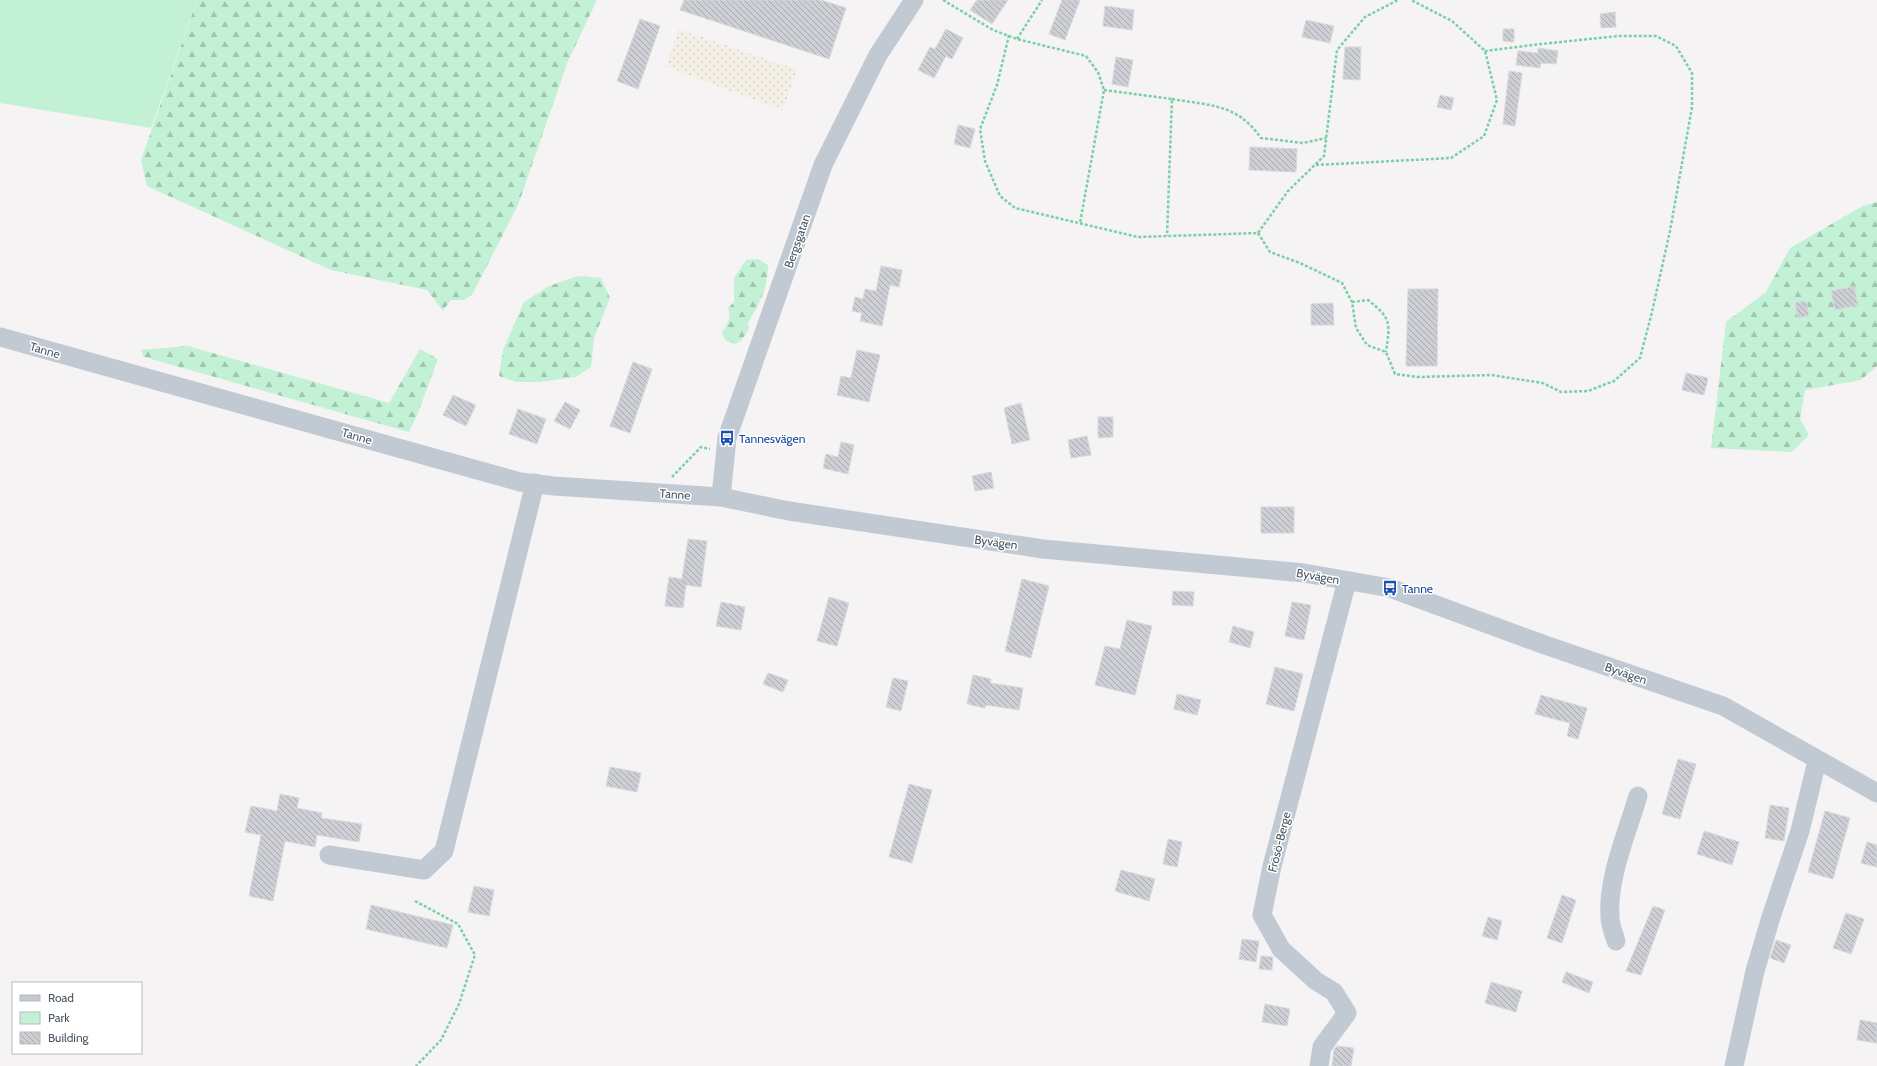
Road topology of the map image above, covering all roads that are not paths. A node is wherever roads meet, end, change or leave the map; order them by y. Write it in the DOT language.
graph roads {
  1 [pos="914,0"];
  2 [pos="0,337"];
  3 [pos="535,483"];
  4 [pos="721,497"];
  5 [pos="1347,581"];
  6 [pos="1817,760"];
  7 [pos="1877,793"];
  8 [pos="1638,796"];
  9 [pos="329,855"];
  10 [pos="1616,941"];
  11 [pos="1319,1066"];
  12 [pos="1734,1066"];
  1 -- 4 [label="street, Bergsgatan"];
  2 -- 3 [label="street, Tanne"];
  3 -- 4 [label="street, Tanne"];
  3 -- 9 [label="street"];
  4 -- 5 [label="street, Byvägen"];
  5 -- 6 [label="street, Byvägen"];
  5 -- 11 [label="street, Frösö-Berge"];
  6 -- 7 [label="street, Byvägen"];
  6 -- 12 [label="street"];
  8 -- 10 [label="street"];
}
